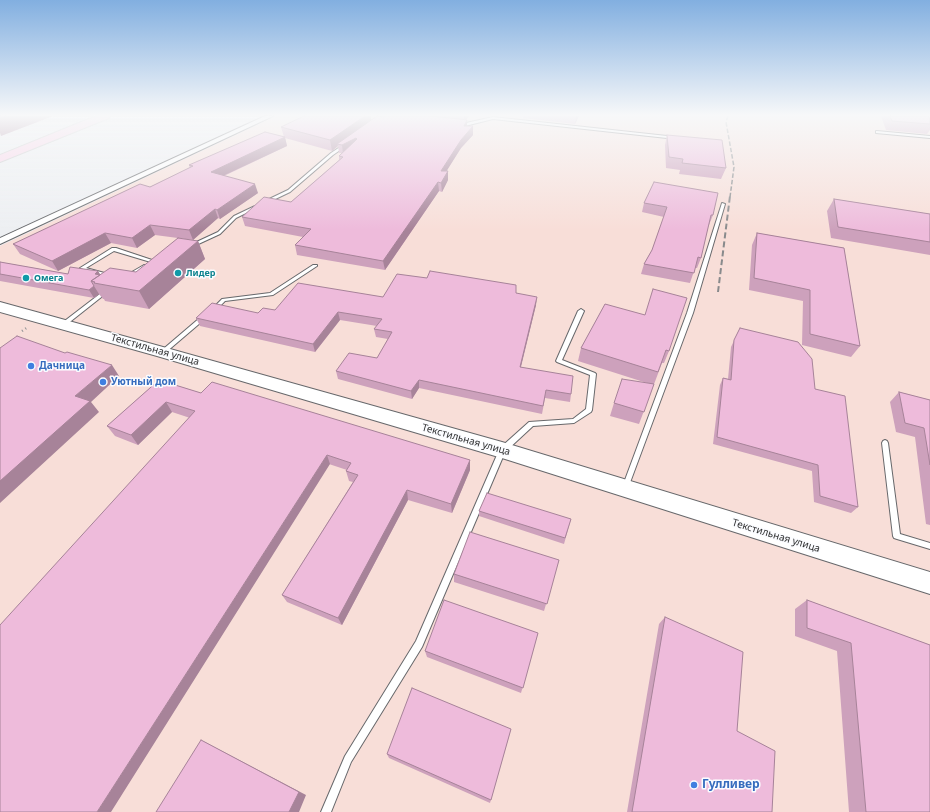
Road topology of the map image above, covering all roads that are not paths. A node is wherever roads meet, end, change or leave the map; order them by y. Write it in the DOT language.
graph roads {
  1 [pos="12,154"];
  2 [pos="188,154"];
  3 [pos="332,154"];
  4 [pos="0,159"];
  5 [pos="723,204"];
  6 [pos="0,241"];
  7 [pos="184,249"];
  8 [pos="163,259"];
  9 [pos="156,262"];
  10 [pos="315,266"];
  11 [pos="116,277"];
  12 [pos="123,279"];
  13 [pos="111,289"];
  14 [pos="0,308"];
  15 [pos="581,311"];
  16 [pos="64,324"];
  17 [pos="163,352"];
  18 [pos="885,443"];
  19 [pos="502,450"];
  20 [pos="624,489"];
  21 [pos="930,546"];
  22 [pos="930,583"];
  23 [pos="326,812"];
  1 -- 4 [label="main road"];
  2 -- 6 [label="street"];
  3 -- 7 [label="lane"];
  5 -- 20 [label="lane"];
  8 -- 9 [label="lane"];
  9 -- 11 [label="lane"];
  9 -- 12 [label="lane"];
  10 -- 17 [label="lane"];
  13 -- 16 [label="lane"];
  14 -- 16 [label="main road, Текстильная улица"];
  15 -- 19 [label="lane"];
  16 -- 17 [label="main road, Текстильная улица"];
  17 -- 19 [label="main road, Текстильная улица"];
  18 -- 21 [label="lane"];
  19 -- 20 [label="main road, Текстильная улица"];
  19 -- 23 [label="lane"];
  20 -- 22 [label="main road, Текстильная улица"];
}
